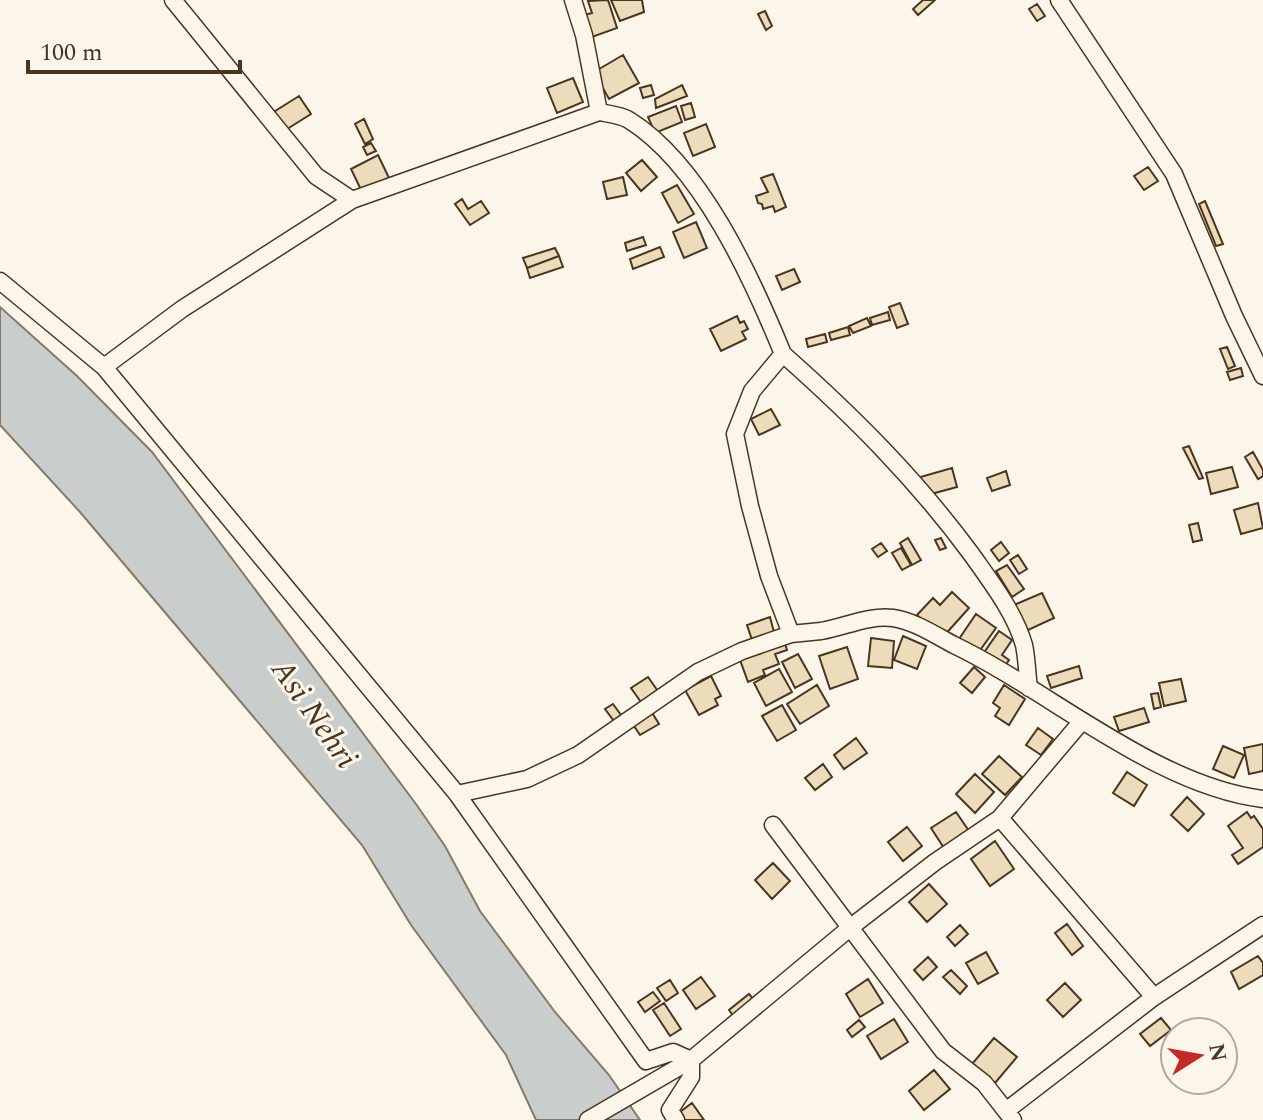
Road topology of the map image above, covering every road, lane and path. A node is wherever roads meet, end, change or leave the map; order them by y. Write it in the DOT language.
graph roads {
  1 [pos="173,0"];
  2 [pos="573,0"];
  3 [pos="1059,0"];
  4 [pos="599,112"];
  5 [pos="352,200"];
  6 [pos="0,281"];
  7 [pos="783,354"];
  8 [pos="104,367"];
  9 [pos="1263,376"];
  10 [pos="791,634"];
  11 [pos="1029,688"];
  12 [pos="1082,721"];
  13 [pos="457,794"];
  14 [pos="1263,799"];
  15 [pos="1000,818"];
  16 [pos="773,825"];
  17 [pos="1263,925"];
  18 [pos="851,927"];
  19 [pos="1154,997"];
  20 [pos="691,1060"];
  21 [pos="1010,1115"];
  22 [pos="588,1120"];
  23 [pos="676,1120"];
  1 -- 5 [label="street"];
  2 -- 4 [label="street"];
  3 -- 9 [label="street"];
  4 -- 5 [label="street"];
  4 -- 7 [label="street"];
  5 -- 8 [label="street"];
  6 -- 8 [label="street"];
  7 -- 10 [label="street"];
  7 -- 11 [label="street"];
  8 -- 13 [label="street"];
  10 -- 11 [label="street"];
  10 -- 13 [label="street"];
  11 -- 12 [label="street"];
  12 -- 14 [label="street"];
  12 -- 15 [label="street"];
  13 -- 20 [label="street"];
  15 -- 18 [label="street"];
  15 -- 19 [label="street"];
  16 -- 18 [label="street"];
  17 -- 19 [label="street"];
  18 -- 20 [label="street"];
  18 -- 21 [label="street"];
  19 -- 21 [label="street"];
  20 -- 22 [label="street"];
  20 -- 23 [label="street"];
}
